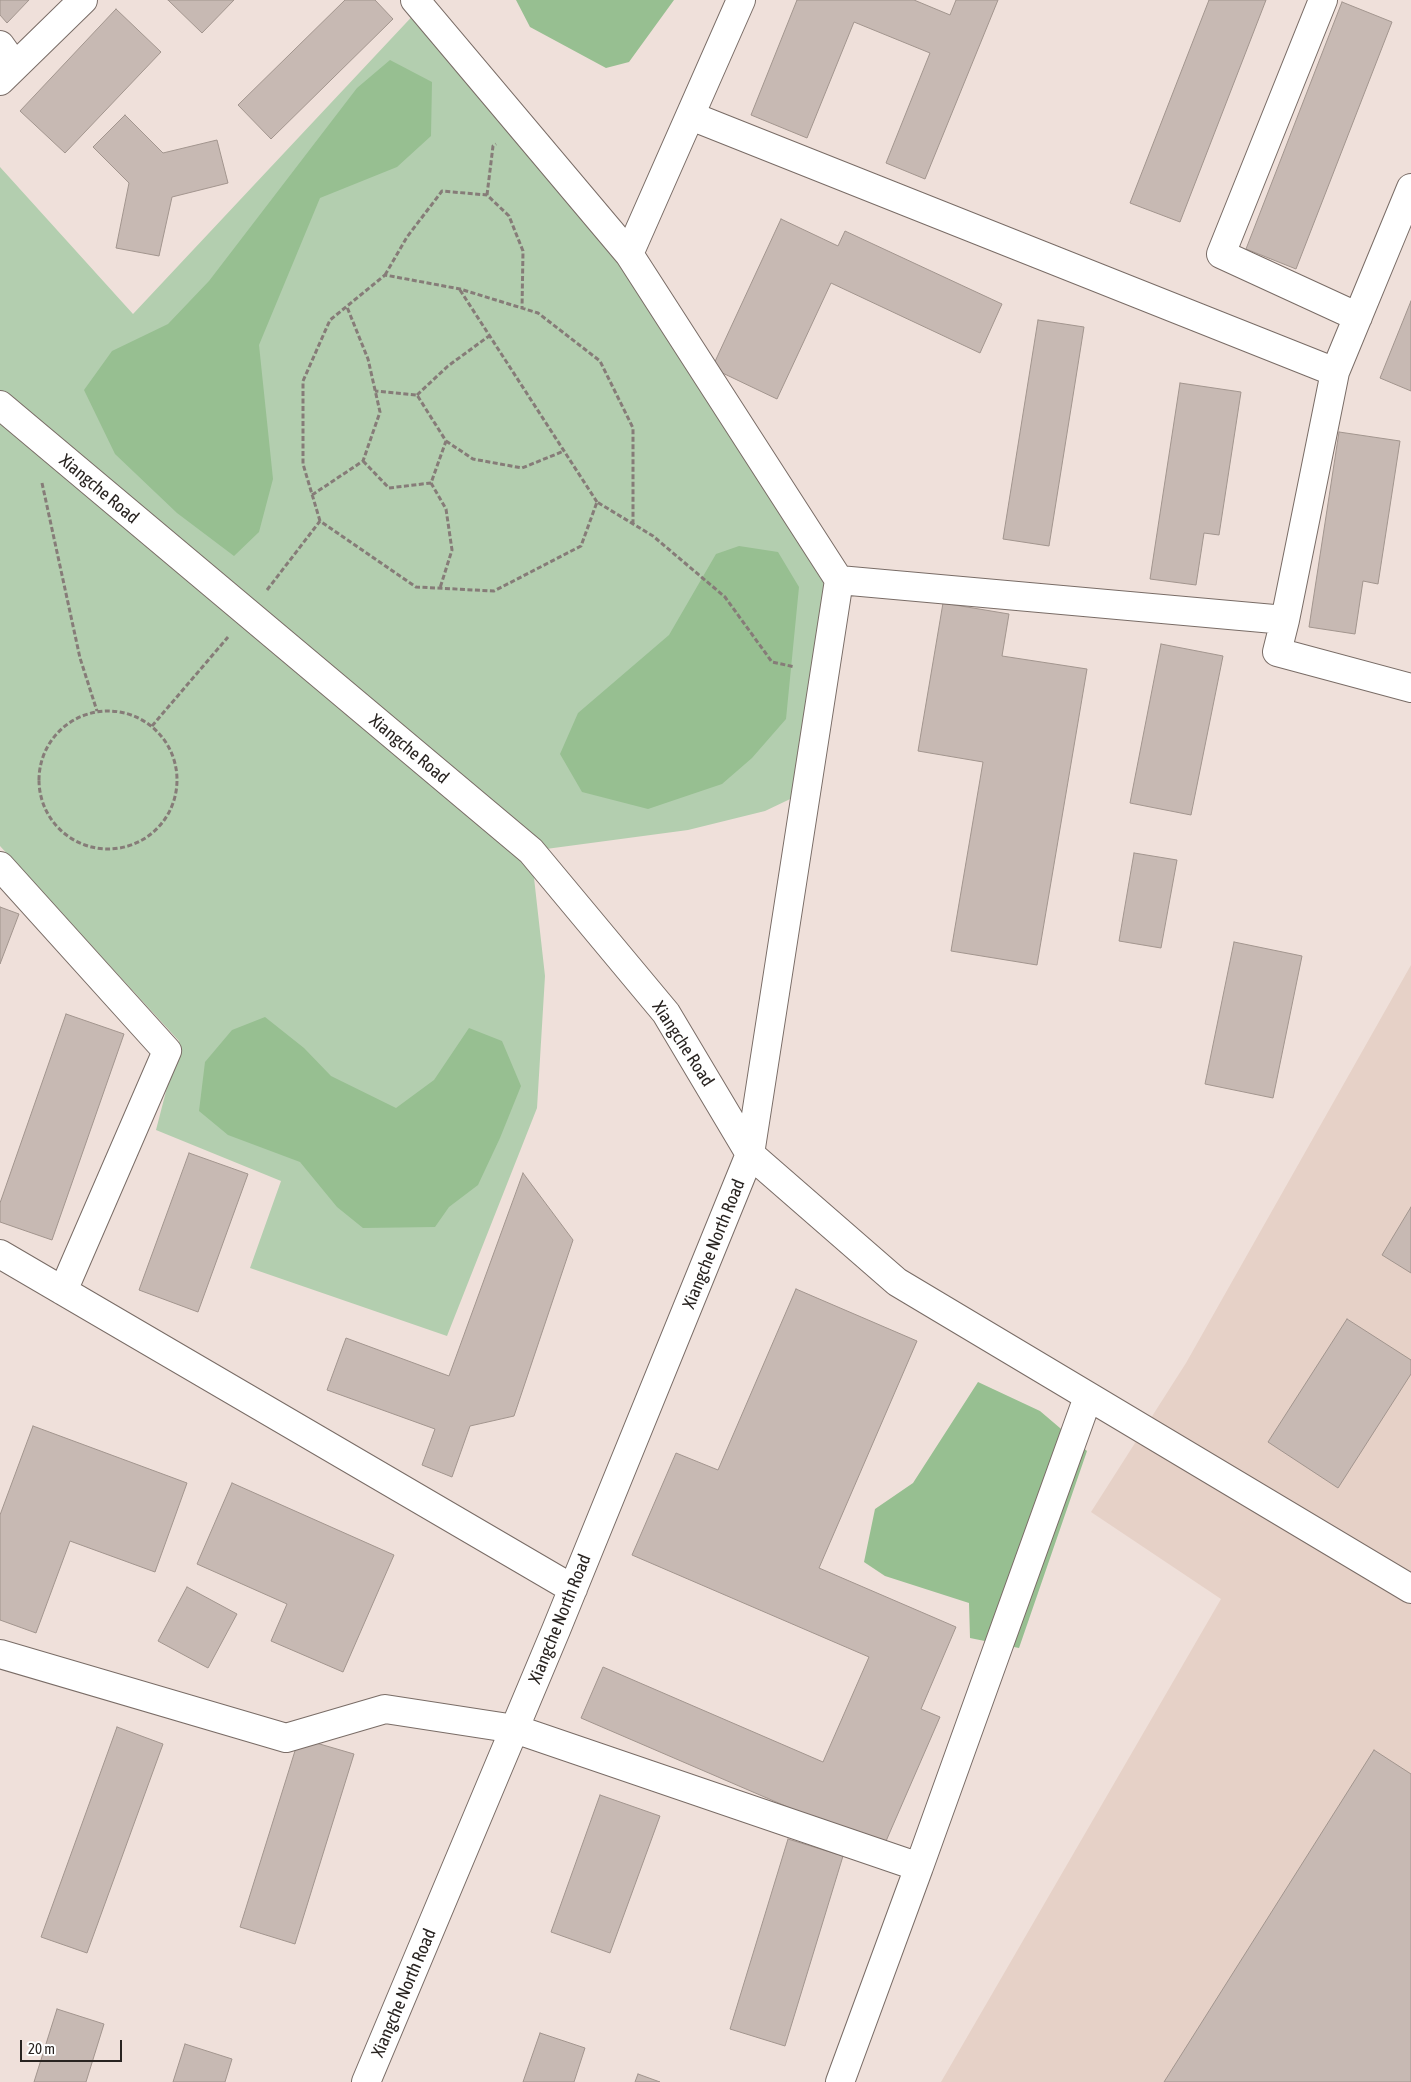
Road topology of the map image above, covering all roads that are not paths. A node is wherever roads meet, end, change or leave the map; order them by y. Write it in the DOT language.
graph roads {
  1 [pos="83,0"];
  2 [pos="415,0"];
  3 [pos="741,0"];
  4 [pos="1323,0"];
  5 [pos="5,64"];
  6 [pos="691,116"];
  7 [pos="1411,188"];
  8 [pos="629,254"];
  9 [pos="1358,317"];
  10 [pos="1335,372"];
  11 [pos="0,405"];
  12 [pos="840,580"];
  13 [pos="1284,620"];
  14 [pos="1411,688"];
  15 [pos="0,866"];
  16 [pos="750,1154"];
  17 [pos="0,1254"];
  18 [pos="63,1291"];
  19 [pos="1088,1396"];
  20 [pos="573,1589"];
  21 [pos="1411,1590"];
  22 [pos="0,1654"];
  23 [pos="515,1729"];
  24 [pos="919,1866"];
  25 [pos="366,2082"];
  26 [pos="840,2082"];
  1 -- 5 [label="street"];
  2 -- 8 [label="street"];
  3 -- 6 [label="street"];
  4 -- 9 [label="street"];
  6 -- 8 [label="street"];
  6 -- 10 [label="street"];
  7 -- 9 [label="street"];
  8 -- 12 [label="street"];
  9 -- 10 [label="street"];
  10 -- 13 [label="street"];
  11 -- 16 [label="street, Xiangche Road"];
  12 -- 13 [label="street"];
  12 -- 16 [label="street, Xiangche North Road"];
  13 -- 14 [label="street"];
  15 -- 18 [label="street"];
  16 -- 19 [label="street, Xiangche Road"];
  16 -- 20 [label="street, Xiangche North Road"];
  17 -- 18 [label="street"];
  18 -- 20 [label="street"];
  19 -- 21 [label="street, Xiangche Road"];
  19 -- 24 [label="street"];
  20 -- 23 [label="street, Xiangche North Road"];
  22 -- 23 [label="street"];
  23 -- 24 [label="street"];
  23 -- 25 [label="street, Xiangche North Road"];
  24 -- 26 [label="street"];
}
